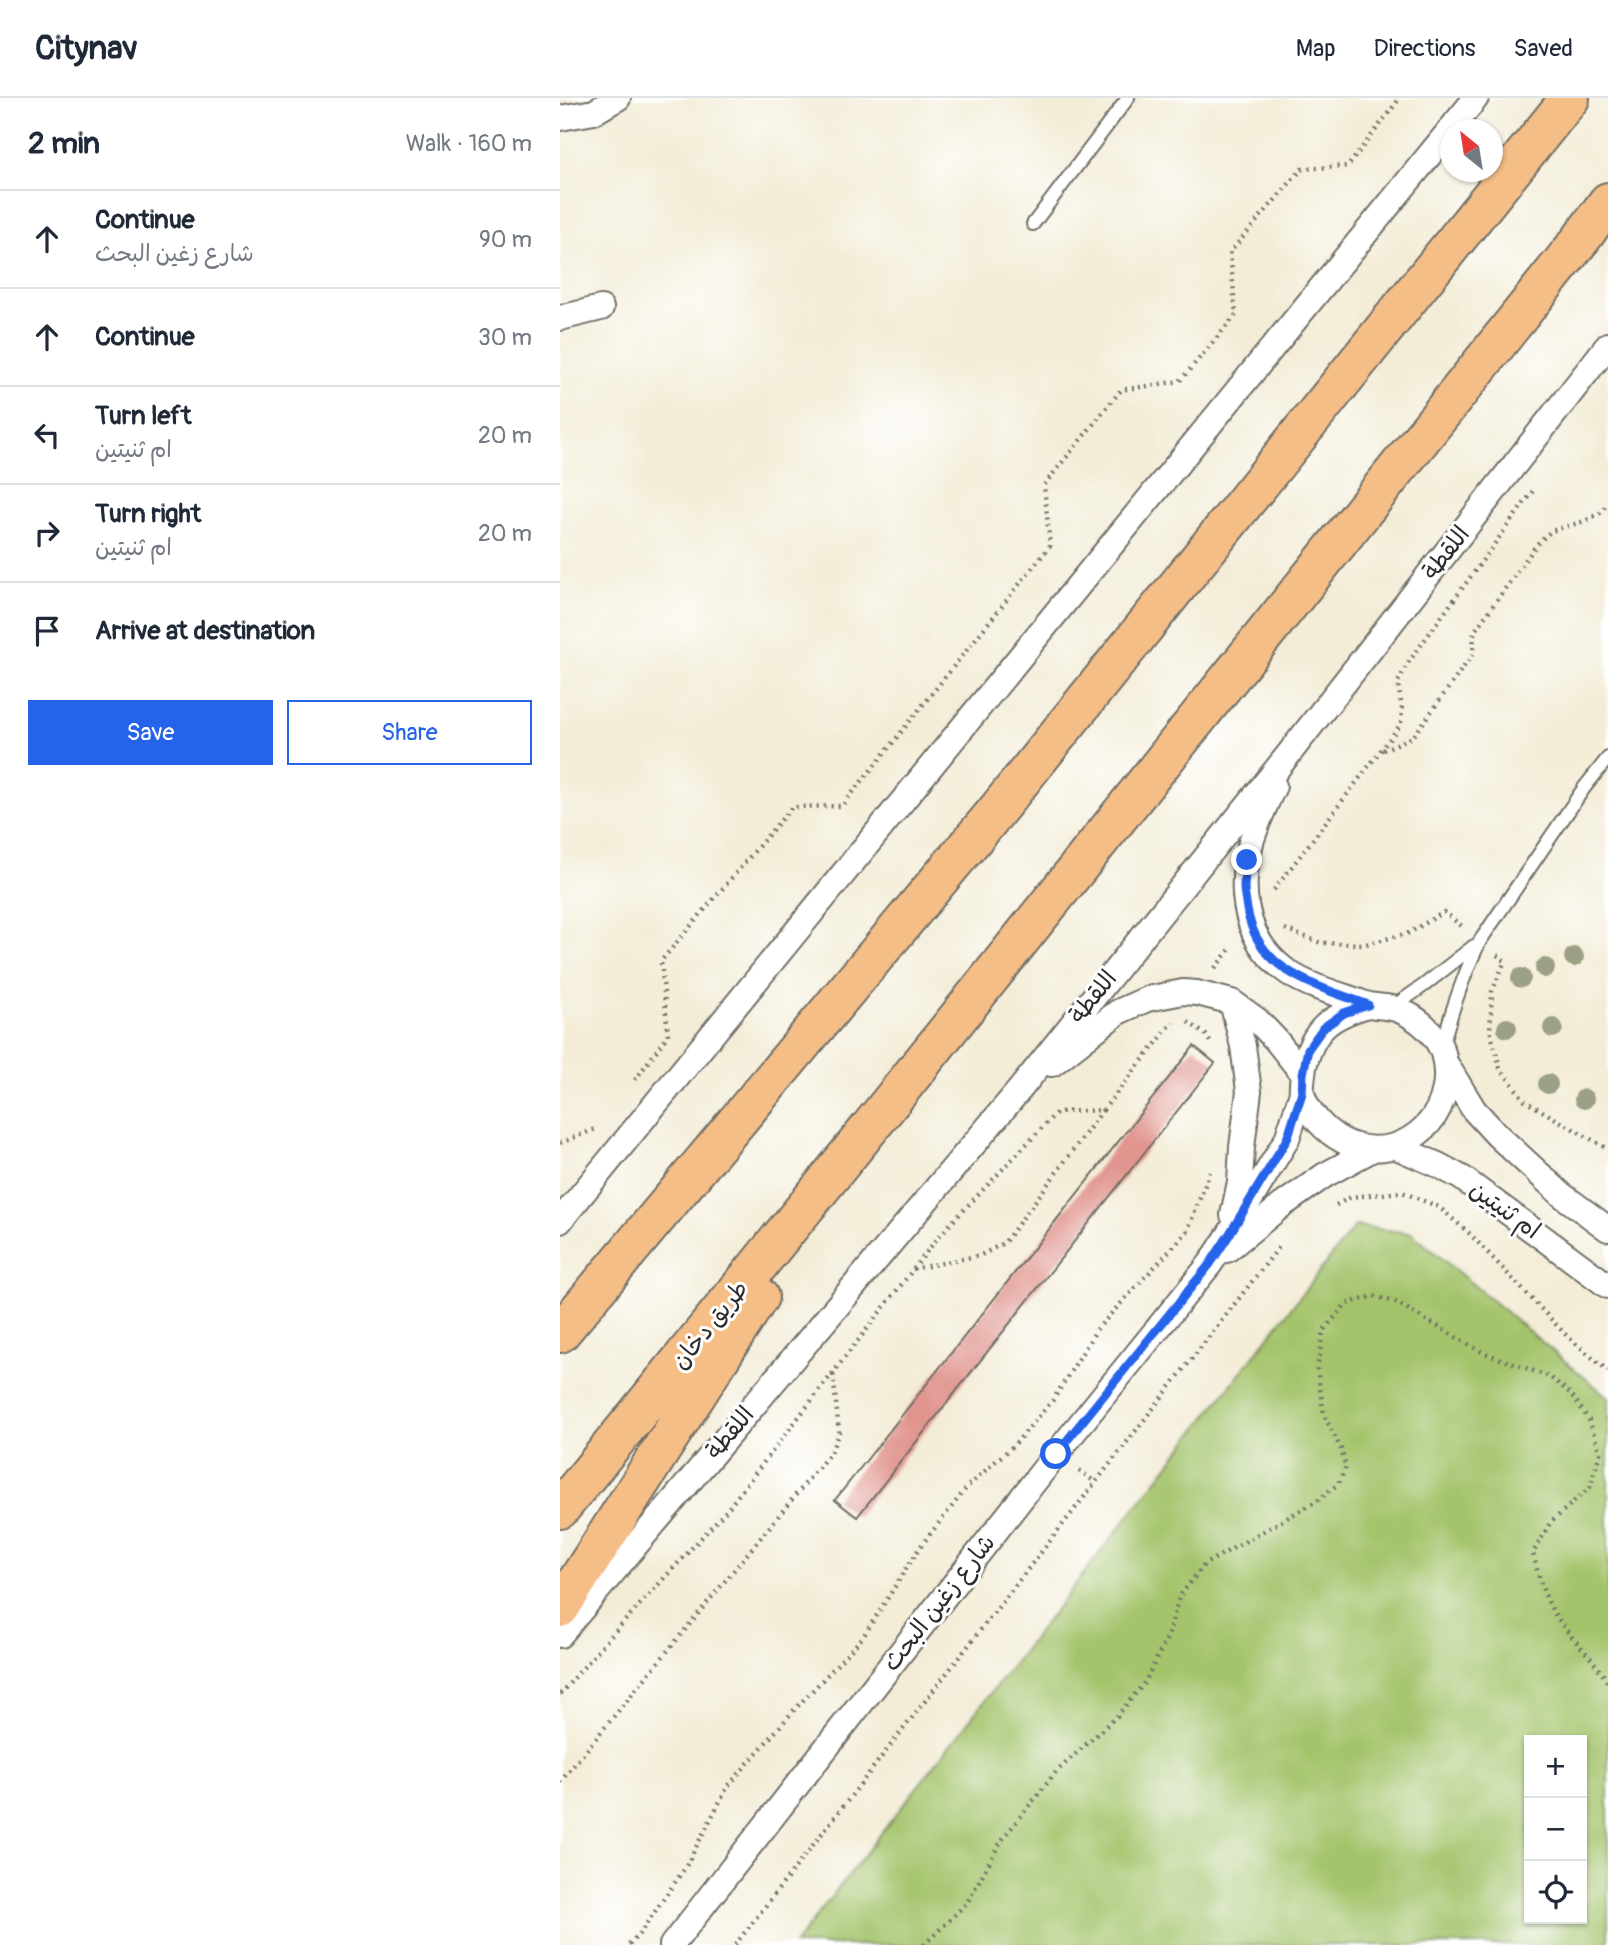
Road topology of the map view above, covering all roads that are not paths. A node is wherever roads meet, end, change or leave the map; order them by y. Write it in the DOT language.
graph roads {
  1 [pos="618,98"];
  2 [pos="1128,98"];
  3 [pos="1476,98"];
  4 [pos="1566,101"];
  5 [pos="560,118"];
  6 [pos="1608,202"];
  7 [pos="1034,224"];
  8 [pos="1594,227"];
  9 [pos="601,308"];
  10 [pos="560,318"];
  11 [pos="1608,345"];
  12 [pos="1288,755"];
  13 [pos="1608,758"];
  14 [pos="1480,941"];
  15 [pos="1232,1002"];
  16 [pos="1381,1006"];
  17 [pos="1443,1056"];
  18 [pos="1303,1084"];
  19 [pos="1020,1088"];
  20 [pos="860,1140"];
  21 [pos="1384,1148"];
  22 [pos="560,1221"];
  23 [pos="1608,1229"];
  24 [pos="1229,1235"];
  25 [pos="1210,1264"];
  26 [pos="1608,1286"];
  27 [pos="564,1327"];
  28 [pos="560,1509"];
  29 [pos="560,1608"];
  30 [pos="560,1635"];
  31 [pos="672,1945"];
  1 -- 5 [label="street"];
  2 -- 7 [label="lane"];
  3 -- 22 [label="street"];
  4 -- 27 [label="main road"];
  6 -- 8 [label="main road"];
  8 -- 20 [label="main road"];
  9 -- 10 [label="street"];
  11 -- 12 [label="street, اللقطة"];
  12 -- 16 [label="street"];
  12 -- 19 [label="street, اللقطة"];
  13 -- 14 [label="lane"];
  14 -- 16 [label="lane"];
  14 -- 17 [label="lane"];
  15 -- 18 [label="street"];
  15 -- 19 [label="street"];
  15 -- 24 [label="street"];
  16 -- 17 [label="street"];
  16 -- 18 [label="street"];
  17 -- 21 [label="street"];
  17 -- 23 [label="street, ام ثنيتين"];
  18 -- 21 [label="street"];
  18 -- 24 [label="street, شارع زغين البحث"];
  19 -- 30 [label="street, اللقطة"];
  20 -- 28 [label="main road, طريق دخان"];
  20 -- 29 [label="main road"];
  21 -- 25 [label="street, شارع زغين البحث"];
  21 -- 26 [label="street, ام ثنيتين"];
  24 -- 25 [label="street, شارع زغين البحث"];
  25 -- 31 [label="street, شارع زغين البحث"];
}
